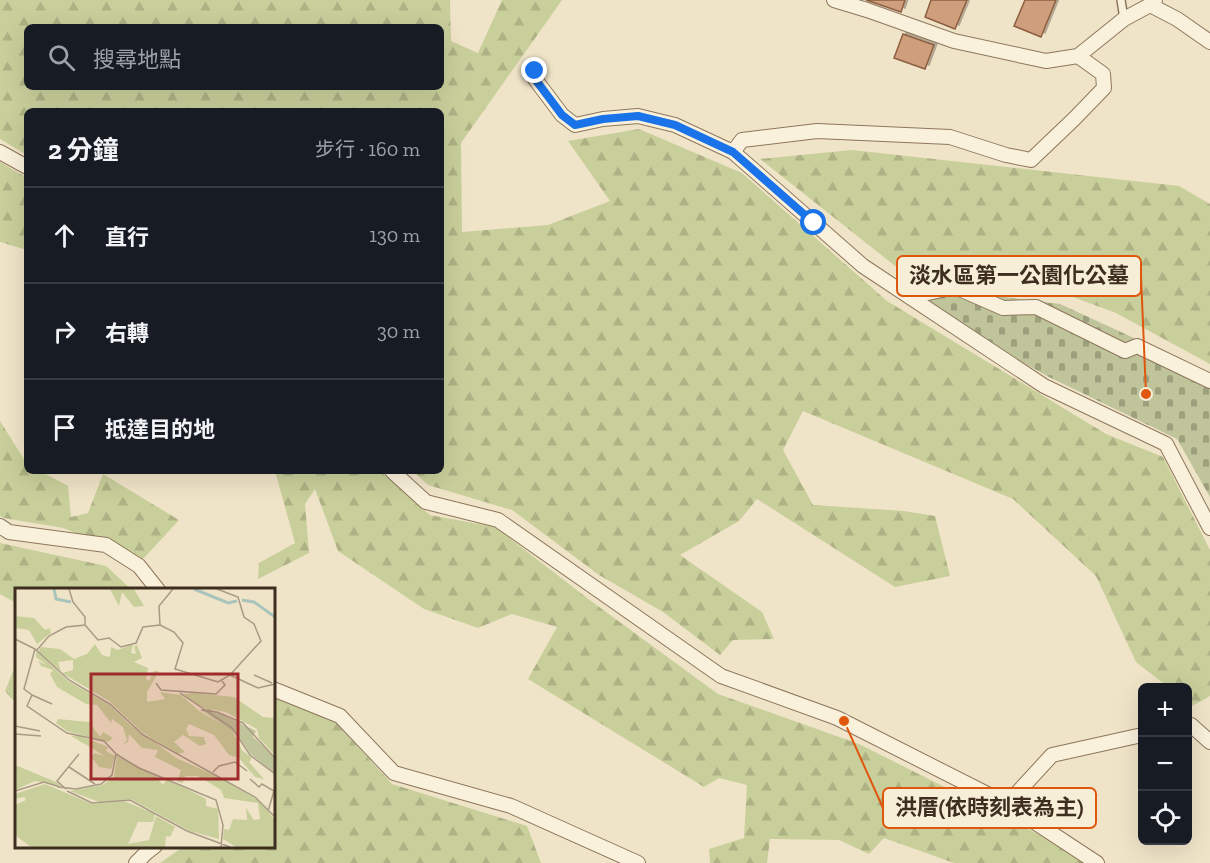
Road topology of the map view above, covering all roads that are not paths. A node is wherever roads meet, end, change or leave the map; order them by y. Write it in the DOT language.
graph roads {
  1 [pos="834,0"];
  2 [pos="1121,0"];
  3 [pos="1152,3"];
  4 [pos="1124,19"];
  5 [pos="1210,42"];
  6 [pos="1078,56"];
  7 [pos="535,71"];
  8 [pos="0,152"];
  9 [pos="733,152"];
  10 [pos="24,165"];
  11 [pos="910,297"];
  12 [pos="1210,381"];
  13 [pos="395,474"];
  14 [pos="0,526"];
  15 [pos="1210,528"];
  16 [pos="156,588"];
  17 [pos="274,689"];
  18 [pos="1192,726"];
  19 [pos="1138,736"];
  20 [pos="1210,742"];
  21 [pos="1007,804"];
  22 [pos="153,848"];
  23 [pos="136,863"];
  24 [pos="638,863"];
  25 [pos="1097,863"];
  1 -- 6 [label="street"];
  2 -- 4 [label="lane"];
  3 -- 4 [label="street"];
  3 -- 5 [label="street"];
  4 -- 6 [label="street"];
  6 -- 9 [label="street"];
  7 -- 9 [label="street"];
  8 -- 10 [label="street"];
  9 -- 11 [label="street"];
  11 -- 12 [label="street"];
  11 -- 15 [label="street"];
  13 -- 21 [label="street"];
  14 -- 16 [label="street"];
  17 -- 24 [label="street"];
  18 -- 20 [label="street"];
  19 -- 21 [label="street"];
  21 -- 25 [label="street"];
  22 -- 23 [label="street"];
}
